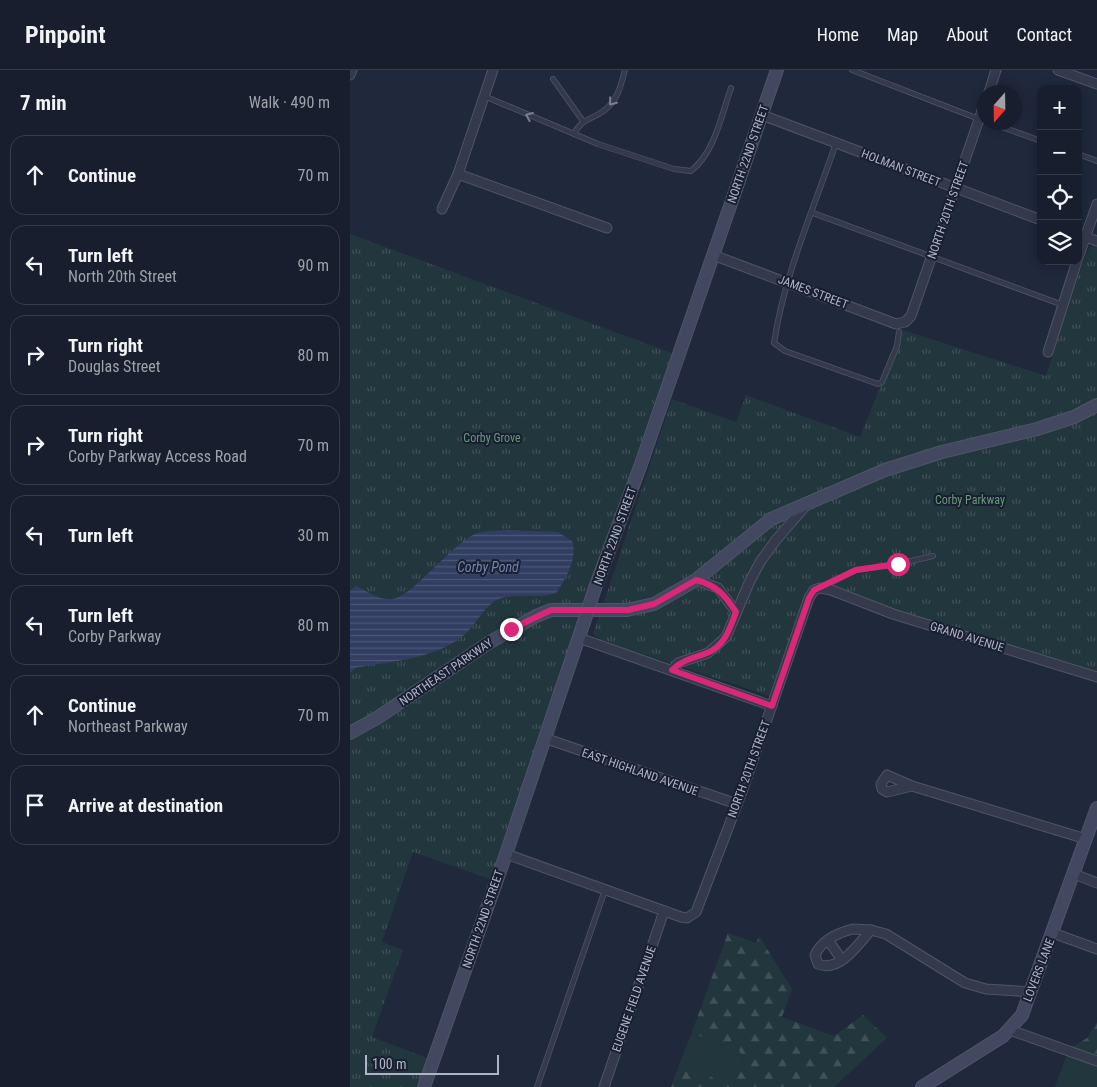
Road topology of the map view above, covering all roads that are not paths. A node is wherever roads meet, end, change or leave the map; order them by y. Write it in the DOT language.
graph roads {
  1 [pos="352,70"];
  2 [pos="493,70"];
  3 [pos="625,70"];
  4 [pos="777,70"];
  5 [pos="852,70"];
  6 [pos="996,70"];
  7 [pos="1058,70"];
  8 [pos="350,75"];
  9 [pos="553,79"];
  10 [pos="1097,84"];
  11 [pos="991,85"];
  12 [pos="731,88"];
  13 [pos="484,96"];
  14 [pos="762,116"];
  15 [pos="977,118"];
  16 [pos="583,121"];
  17 [pos="980,130"];
  18 [pos="1010,130"];
  19 [pos="574,134"];
  20 [pos="1037,140"];
  21 [pos="836,143"];
  22 [pos="1082,155"];
  23 [pos="1097,160"];
  24 [pos="458,174"];
  25 [pos="956,189"];
  26 [pos="1097,204"];
  27 [pos="442,209"];
  28 [pos="813,212"];
  29 [pos="1037,219"];
  30 [pos="607,228"];
  31 [pos="1082,235"];
  32 [pos="1097,240"];
  33 [pos="713,255"];
  34 [pos="932,258"];
  35 [pos="1076,265"];
  36 [pos="788,283"];
  37 [pos="1063,305"];
  38 [pos="911,316"];
  39 [pos="899,332"];
  40 [pos="1048,352"];
  41 [pos="1097,405"];
  42 [pos="808,503"];
  43 [pos="933,556"];
  44 [pos="696,580"];
  45 [pos="820,588"];
  46 [pos="736,612"];
  47 [pos="579,638"];
  48 [pos="672,670"];
  49 [pos="1097,677"];
  50 [pos="772,706"];
  51 [pos="350,733"];
  52 [pos="544,738"];
  53 [pos="912,786"];
  54 [pos="737,804"];
  55 [pos="1096,812"];
  56 [pos="1086,839"];
  57 [pos="506,854"];
  58 [pos="1074,874"];
  59 [pos="1097,883"];
  60 [pos="605,890"];
  61 [pos="664,912"];
  62 [pos="871,930"];
  63 [pos="1053,933"];
  64 [pos="828,940"];
  65 [pos="1097,949"];
  66 [pos="842,960"];
  67 [pos="1032,992"];
  68 [pos="1010,1030"];
  69 [pos="1097,1061"];
  70 [pos="929,1085"];
  71 [pos="424,1087"];
  72 [pos="537,1087"];
  73 [pos="604,1087"];
  1 -- 8 [label="street"];
  2 -- 13 [label="street"];
  3 -- 16 [label="lane, one-way"];
  4 -- 14 [label="street, NORTH 22ND STREET"];
  5 -- 15 [label="lane"];
  6 -- 11 [label="street"];
  7 -- 10 [label="street"];
  9 -- 16 [label="lane"];
  12 -- 19 [label="lane"];
  19 -- 13 [label="lane, one-way"];
  13 -- 24 [label="street"];
  14 -- 21 [label="street, HOLMAN STREET"];
  14 -- 33 [label="street, NORTH 22ND STREET"];
  16 -- 19 [label="lane"];
  17 -- 25 [label="street, NORTH 20TH STREET"];
  18 -- 20 [label="lane"];
  21 -- 25 [label="street, HOLMAN STREET"];
  21 -- 28 [label="lane"];
  22 -- 23 [label="lane"];
  24 -- 27 [label="street"];
  24 -- 30 [label="street"];
  25 -- 29 [label="street, HOLMAN STREET"];
  25 -- 34 [label="street, NORTH 20TH STREET"];
  26 -- 31 [label="street"];
  28 -- 34 [label="lane"];
  28 -- 36 [label="lane"];
  31 -- 32 [label="street"];
  33 -- 36 [label="street, JAMES STREET"];
  33 -- 47 [label="street, NORTH 22ND STREET, bridge"];
  34 -- 37 [label="lane"];
  34 -- 38 [label="street, NORTH 20TH STREET"];
  35 -- 37 [label="street"];
  36 -- 38 [label="street, JAMES STREET"];
  36 -- 39 [label="lane"];
  37 -- 40 [label="street"];
  41 -- 42 [label="street"];
  42 -- 44 [label="street"];
  42 -- 46 [label="street"];
  43 -- 45 [label="lane"];
  44 -- 46 [label="street"];
  44 -- 51 [label="street, NORTHEAST PARKWAY"];
  45 -- 49 [label="street, GRAND AVENUE"];
  45 -- 50 [label="street, NORTH 20TH STREET"];
  46 -- 48 [label="street"];
  47 -- 48 [label="street"];
  47 -- 52 [label="street, NORTH 22ND STREET"];
  48 -- 50 [label="street"];
  50 -- 54 [label="street, NORTH 20TH STREET"];
  52 -- 54 [label="street, EAST HIGHLAND AVENUE"];
  52 -- 57 [label="street, NORTH 22ND STREET"];
  53 -- 56 [label="street"];
  54 -- 61 [label="street, NORTH 20TH STREET"];
  55 -- 56 [label="street, LOVERS LANE"];
  56 -- 58 [label="street, LOVERS LANE"];
  57 -- 60 [label="street, NORTH 20TH STREET"];
  57 -- 71 [label="street, NORTH 22ND STREET"];
  58 -- 59 [label="street"];
  58 -- 63 [label="street, LOVERS LANE"];
  60 -- 61 [label="street, NORTH 20TH STREET"];
  60 -- 72 [label="lane"];
  61 -- 73 [label="street, EUGENE FIELD AVENUE"];
  62 -- 64 [label="street"];
  62 -- 66 [label="street"];
  62 -- 67 [label="street"];
  63 -- 65 [label="street"];
  63 -- 67 [label="street, LOVERS LANE"];
  64 -- 66 [label="street"];
  64 -- 66 [label="street"];
  67 -- 68 [label="street, LOVERS LANE"];
  68 -- 69 [label="street"];
  68 -- 70 [label="street, LOVERS LANE"];
}
